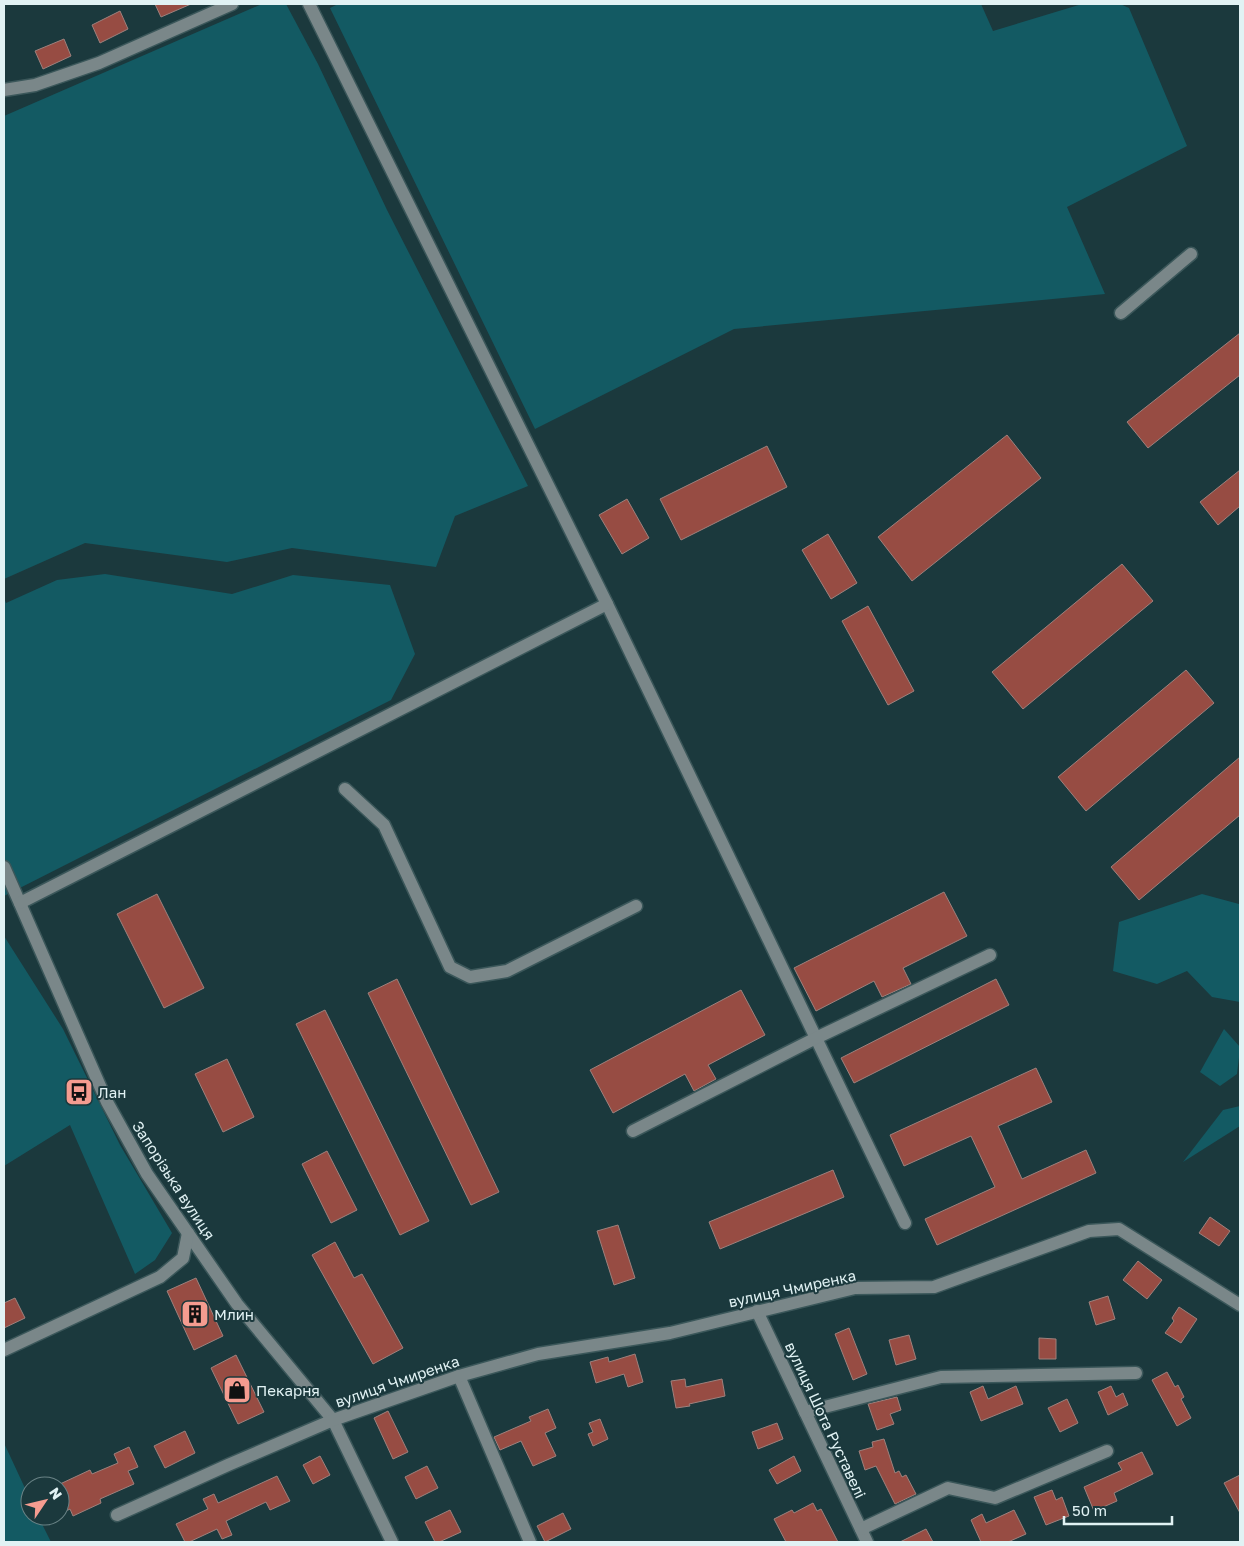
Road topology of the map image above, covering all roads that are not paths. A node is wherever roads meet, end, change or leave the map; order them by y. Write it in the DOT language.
graph roads {
  1 [pos="232,4"];
  2 [pos="308,4"];
  3 [pos="4,90"];
  4 [pos="1191,254"];
  5 [pos="1121,313"];
  6 [pos="607,604"];
  7 [pos="345,790"];
  8 [pos="4,867"];
  9 [pos="20,903"];
  10 [pos="636,906"];
  11 [pos="990,955"];
  12 [pos="816,1038"];
  13 [pos="633,1131"];
  14 [pos="905,1223"];
  15 [pos="188,1233"];
  16 [pos="1240,1305"];
  17 [pos="757,1311"];
  18 [pos="4,1350"];
  19 [pos="1136,1373"];
  20 [pos="460,1376"];
  21 [pos="805,1412"];
  22 [pos="334,1420"];
  23 [pos="1107,1451"];
  24 [pos="117,1514"];
  25 [pos="860,1529"];
  26 [pos="392,1542"];
  27 [pos="530,1542"];
  28 [pos="867,1542"];
  1 -- 3 [label="street"];
  2 -- 6 [label="street"];
  4 -- 5 [label="street"];
  6 -- 9 [label="street"];
  6 -- 12 [label="street"];
  7 -- 10 [label="street"];
  8 -- 9 [label="street, Запорізька вулиця"];
  9 -- 15 [label="street, Запорізька вулиця"];
  11 -- 12 [label="street"];
  12 -- 13 [label="street"];
  12 -- 14 [label="street"];
  15 -- 18 [label="street"];
  15 -- 22 [label="street, Запорізька вулиця"];
  16 -- 17 [label="street, вулиця Чмиренка"];
  17 -- 20 [label="street, вулиця Чмиренка"];
  17 -- 21 [label="street, вулиця Шота Руставелі"];
  19 -- 21 [label="street"];
  20 -- 22 [label="street, вулиця Чмиренка"];
  20 -- 27 [label="street"];
  21 -- 25 [label="street, вулиця Шота Руставелі"];
  22 -- 24 [label="street"];
  22 -- 26 [label="street, Запорізька вулиця"];
  23 -- 25 [label="street"];
  25 -- 28 [label="street, вулиця Шота Руставелі"];
}
